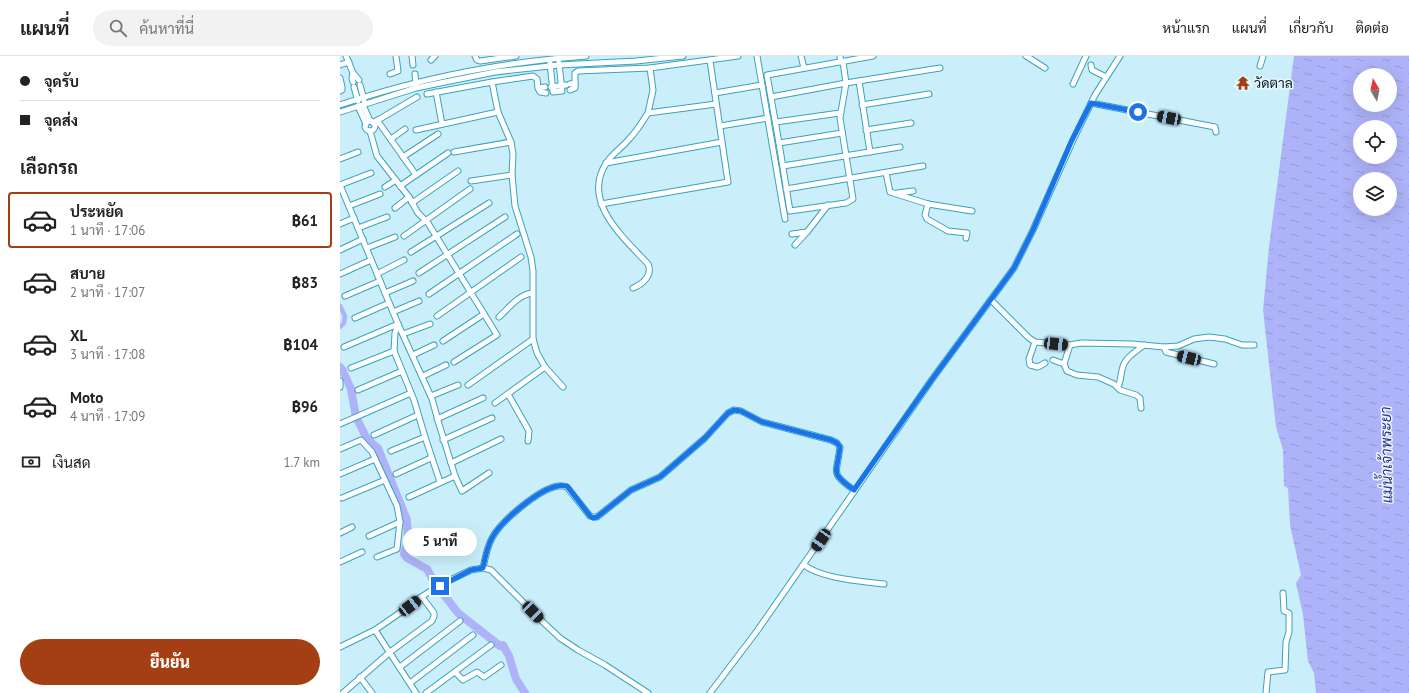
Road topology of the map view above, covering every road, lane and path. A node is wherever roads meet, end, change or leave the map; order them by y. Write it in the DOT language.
graph roads {
  1 [pos="346,56"];
  2 [pos="396,56"];
  3 [pos="412,56"];
  4 [pos="436,56"];
  5 [pos="475,56"];
  6 [pos="516,56"];
  7 [pos="586,56"];
  8 [pos="676,56"];
  9 [pos="683,56"];
  10 [pos="738,56"];
  11 [pos="757,56"];
  12 [pos="802,56"];
  13 [pos="840,56"];
  14 [pos="873,56"];
  15 [pos="1026,56"];
  16 [pos="1086,56"];
  17 [pos="1119,56"];
  18 [pos="1263,56"];
  19 [pos="558,58"];
  20 [pos="550,59"];
  21 [pos="619,59"];
  22 [pos="431,60"];
  23 [pos="844,60"];
  24 [pos="710,61"];
  25 [pos="349,62"];
  26 [pos="413,64"];
  27 [pos="340,65"];
  28 [pos="559,65"];
  29 [pos="1090,65"];
  30 [pos="550,66"];
  31 [pos="1260,66"];
  32 [pos="650,68"];
  33 [pos="804,68"];
  34 [pos="940,68"];
  35 [pos="1044,68"];
  36 [pos="353,73"];
  37 [pos="390,74"];
  38 [pos="415,74"];
  39 [pos="1106,77"];
  40 [pos="340,78"];
  41 [pos="859,81"];
  42 [pos="492,82"];
  43 [pos="846,83"];
  44 [pos="1073,84"];
  45 [pos="762,85"];
  46 [pos="416,86"];
  47 [pos="567,87"];
  48 [pos="549,90"];
  49 [pos="340,91"];
  50 [pos="436,92"];
  51 [pos="715,93"];
  52 [pos="427,94"];
  53 [pos="929,94"];
  54 [pos="364,97"];
  55 [pos="417,97"];
  56 [pos="771,97"];
  57 [pos="358,99"];
  58 [pos="1091,103"];
  59 [pos="716,104"];
  60 [pos="340,105"];
  61 [pos="362,105"];
  62 [pos="862,105"];
  63 [pos="340,112"];
  64 [pos="498,112"];
  65 [pos="840,112"];
  66 [pos="648,113"];
  67 [pos="768,118"];
  68 [pos="372,122"];
  69 [pos="776,122"];
  70 [pos="911,123"];
  71 [pos="442,124"];
  72 [pos="720,126"];
  73 [pos="405,129"];
  74 [pos="416,130"];
  75 [pos="866,130"];
  76 [pos="370,131"];
  77 [pos="1216,132"];
  78 [pos="842,133"];
  79 [pos="438,134"];
  80 [pos="391,139"];
  81 [pos="511,142"];
  82 [pos="722,142"];
  83 [pos="779,143"];
  84 [pos="900,148"];
  85 [pos="358,152"];
  86 [pos="454,152"];
  87 [pos="870,152"];
  88 [pos="448,153"];
  89 [pos="846,156"];
  90 [pos="404,157"];
  91 [pos="340,159"];
  92 [pos="606,163"];
  93 [pos="783,166"];
  94 [pos="923,166"];
  95 [pos="458,171"];
  96 [pos="371,173"];
  97 [pos="886,173"];
  98 [pos="512,174"];
  99 [pos="416,175"];
  100 [pos="850,179"];
  101 [pos="396,180"];
  102 [pos="471,181"];
  103 [pos="340,185"];
  104 [pos="400,186"];
  105 [pos="385,188"];
  106 [pos="470,189"];
  107 [pos="786,189"];
  108 [pos="913,191"];
  109 [pos="380,194"];
  110 [pos="894,194"];
  111 [pos="342,196"];
  112 [pos="409,197"];
  113 [pos="412,203"];
  114 [pos="489,203"];
  115 [pos="601,204"];
  116 [pos="928,204"];
  117 [pos="349,206"];
  118 [pos="828,206"];
  119 [pos="395,208"];
  120 [pos="972,211"];
  121 [pos="387,217"];
  122 [pos="505,217"];
  123 [pos="354,218"];
  124 [pos="785,219"];
  125 [pos="425,221"];
  126 [pos="340,224"];
  127 [pos="358,228"];
  128 [pos="807,232"];
  129 [pos="517,234"];
  130 [pos="792,234"];
  131 [pos="404,236"];
  132 [pos="395,237"];
  133 [pos="436,237"];
  134 [pos="966,238"];
  135 [pos="363,239"];
  136 [pos="795,245"];
  137 [pos="367,248"];
  138 [pos="340,250"];
  139 [pos="411,252"];
  140 [pos="447,254"];
  141 [pos="521,257"];
  142 [pos="371,260"];
  143 [pos="404,260"];
  144 [pos="418,273"];
  145 [pos="340,274"];
  146 [pos="377,274"];
  147 [pos="459,274"];
  148 [pos="380,281"];
  149 [pos="413,281"];
  150 [pos="633,288"];
  151 [pos="471,292"];
  152 [pos="385,293"];
  153 [pos="532,293"];
  154 [pos="428,294"];
  155 [pos="345,296"];
  156 [pos="991,300"];
  157 [pos="418,301"];
  158 [pos="389,303"];
  159 [pos="393,312"];
  160 [pos="484,314"];
  161 [pos="437,316"];
  162 [pos="499,317"];
  163 [pos="355,318"];
  164 [pos="398,324"];
  165 [pos="430,324"];
  166 [pos="403,334"];
  167 [pos="533,338"];
  168 [pos="443,341"];
  169 [pos="1035,342"];
  170 [pos="434,345"];
  171 [pos="1070,345"];
  172 [pos="1144,345"];
  173 [pos="1254,345"];
  174 [pos="344,347"];
  175 [pos="1164,347"];
  176 [pos="394,351"];
  177 [pos="413,355"];
  178 [pos="1053,360"];
  179 [pos="454,362"];
  180 [pos="1045,364"];
  181 [pos="1064,364"];
  182 [pos="1214,364"];
  183 [pos="446,365"];
  184 [pos="545,367"];
  185 [pos="351,368"];
  186 [pos="402,371"];
  187 [pos="423,376"];
  188 [pos="340,381"];
  189 [pos="458,385"];
  190 [pos="468,385"];
  191 [pos="340,387"];
  192 [pos="563,387"];
  193 [pos="1118,387"];
  194 [pos="358,390"];
  195 [pos="411,393"];
  196 [pos="508,394"];
  197 [pos="431,396"];
  198 [pos="483,398"];
  199 [pos="495,403"];
  200 [pos="1141,408"];
  201 [pos="418,415"];
  202 [pos="492,418"];
  203 [pos="437,419"];
  204 [pos="341,423"];
  205 [pos="374,435"];
  206 [pos="424,437"];
  207 [pos="502,439"];
  208 [pos="443,440"];
  209 [pos="528,441"];
  210 [pos="340,449"];
  211 [pos="391,451"];
  212 [pos="432,458"];
  213 [pos="375,459"];
  214 [pos="450,463"];
  215 [pos="489,473"];
  216 [pos="340,474"];
  217 [pos="396,474"];
  218 [pos="455,476"];
  219 [pos="385,480"];
  220 [pos="440,482"];
  221 [pos="854,490"];
  222 [pos="409,496"];
  223 [pos="342,498"];
  224 [pos="400,522"];
  225 [pos="352,527"];
  226 [pos="340,533"];
  227 [pos="369,536"];
  228 [pos="362,552"];
  229 [pos="377,558"];
  230 [pos="340,562"];
  231 [pos="804,566"];
  232 [pos="483,568"];
  233 [pos="884,584"];
  234 [pos="1283,593"];
  235 [pos="422,597"];
  236 [pos="460,621"];
  237 [pos="375,630"];
  238 [pos="473,635"];
  239 [pos="491,644"];
  240 [pos="340,647"];
  241 [pos="390,652"];
  242 [pos="501,665"];
  243 [pos="400,667"];
  244 [pos="455,672"];
  245 [pos="360,677"];
  246 [pos="410,683"];
  247 [pos="349,691"];
  248 [pos="342,693"];
  249 [pos="372,693"];
  250 [pos="416,693"];
  251 [pos="426,693"];
  252 [pos="648,693"];
  253 [pos="710,693"];
  254 [pos="1266,693"];
  1 -- 25 [label="street"];
  2 -- 37 [label="street"];
  3 -- 26 [label="street"];
  4 -- 22 [label="street"];
  5 -- 6 [label="street"];
  7 -- 19 [label="street"];
  8 -- 9 [label="street"];
  8 -- 21 [label="street"];
  10 -- 24 [label="street"];
  11 -- 45 [label="street"];
  12 -- 33 [label="street"];
  13 -- 23 [label="street"];
  14 -- 23 [label="street"];
  15 -- 35 [label="street"];
  16 -- 44 [label="street"];
  17 -- 39 [label="street"];
  18 -- 31 [label="street"];
  19 -- 20 [label="street"];
  19 -- 28 [label="street"];
  20 -- 30 [label="street"];
  20 -- 46 [label="street"];
  21 -- 28 [label="street"];
  23 -- 33 [label="street"];
  23 -- 43 [label="street"];
  24 -- 32 [label="street"];
  24 -- 51 [label="street"];
  25 -- 27 [label="street"];
  25 -- 36 [label="street"];
  28 -- 30 [label="street"];
  28 -- 47 [label="street"];
  29 -- 39 [label="street"];
  30 -- 46 [label="street"];
  30 -- 48 [label="street"];
  32 -- 47 [label="street"];
  32 -- 66 [label="street"];
  33 -- 56 [label="street"];
  34 -- 41 [label="street"];
  36 -- 54 [label="street"];
  36 -- 57 [label="street"];
  38 -- 46 [label="street"];
  39 -- 58 [label="street"];
  40 -- 49 [label="street"];
  41 -- 43 [label="street"];
  41 -- 62 [label="street"];
  42 -- 48 [label="street"];
  42 -- 50 [label="street"];
  42 -- 64 [label="street"];
  43 -- 56 [label="street"];
  43 -- 65 [label="street"];
  45 -- 51 [label="street"];
  45 -- 67 [label="street"];
  46 -- 54 [label="street"];
  46 -- 61 [label="street"];
  47 -- 48 [label="street"];
  50 -- 52 [label="street"];
  50 -- 71 [label="street"];
  51 -- 59 [label="street"];
  53 -- 62 [label="street"];
  54 -- 57 [label="street"];
  54 -- 61 [label="street"];
  55 -- 68 [label="street"];
  56 -- 69 [label="street"];
  57 -- 60 [label="street"];
  57 -- 61 [label="street"];
  58 -- 77 [label="street"];
  58 -- 156 [label="street"];
  59 -- 66 [label="street"];
  59 -- 72 [label="street"];
  61 -- 63 [label="street"];
  61 -- 68 [label="street"];
  62 -- 75 [label="street"];
  64 -- 71 [label="street"];
  64 -- 81 [label="street"];
  65 -- 69 [label="street"];
  65 -- 78 [label="street"];
  66 -- 92 [label="street"];
  67 -- 72 [label="street"];
  67 -- 124 [label="street"];
  68 -- 76 [label="street"];
  68 -- 76 [label="street"];
  68 -- 80 [label="street"];
  69 -- 83 [label="street"];
  70 -- 75 [label="street"];
  71 -- 74 [label="street"];
  72 -- 82 [label="street"];
  73 -- 80 [label="street"];
  75 -- 87 [label="street"];
  76 -- 101 [label="street"];
  78 -- 83 [label="street"];
  78 -- 89 [label="street"];
  79 -- 90 [label="street"];
  80 -- 90 [label="street"];
  81 -- 86 [label="street"];
  81 -- 98 [label="street"];
  82 -- 92 [label="street"];
  82 -- 115 [label="street"];
  83 -- 93 [label="street"];
  84 -- 87 [label="street"];
  85 -- 91 [label="street"];
  87 -- 89 [label="street"];
  88 -- 99 [label="street"];
  89 -- 93 [label="street"];
  89 -- 100 [label="street"];
  90 -- 99 [label="street"];
  92 -- 115 [label="street"];
  93 -- 107 [label="street"];
  94 -- 97 [label="street"];
  95 -- 113 [label="street"];
  96 -- 103 [label="street"];
  97 -- 100 [label="street"];
  97 -- 110 [label="street"];
  98 -- 102 [label="street"];
  98 -- 153 [label="street"];
  99 -- 104 [label="street"];
  100 -- 107 [label="street"];
  100 -- 118 [label="street"];
  101 -- 104 [label="street"];
  101 -- 105 [label="street"];
  103 -- 111 [label="street"];
  104 -- 112 [label="street"];
  106 -- 125 [label="street"];
  107 -- 118 [label="street"];
  108 -- 110 [label="street"];
  109 -- 117 [label="street"];
  110 -- 116 [label="street"];
  111 -- 117 [label="street"];
  112 -- 113 [label="street"];
  112 -- 119 [label="street"];
  113 -- 125 [label="street"];
  114 -- 133 [label="street"];
  115 -- 150 [label="street"];
  116 -- 120 [label="street"];
  116 -- 134 [label="street"];
  117 -- 123 [label="street"];
  118 -- 128 [label="street"];
  121 -- 127 [label="street"];
  122 -- 140 [label="street"];
  123 -- 126 [label="street"];
  123 -- 127 [label="street"];
  125 -- 131 [label="street"];
  125 -- 133 [label="street"];
  127 -- 135 [label="street"];
  128 -- 130 [label="street"];
  128 -- 136 [label="street"];
  129 -- 147 [label="street"];
  132 -- 137 [label="street"];
  133 -- 139 [label="street"];
  133 -- 140 [label="street"];
  135 -- 137 [label="street"];
  135 -- 138 [label="street"];
  137 -- 142 [label="street"];
  140 -- 144 [label="street"];
  140 -- 147 [label="street"];
  141 -- 151 [label="street"];
  142 -- 145 [label="street"];
  142 -- 146 [label="street"];
  143 -- 146 [label="street"];
  146 -- 148 [label="street"];
  147 -- 151 [label="street"];
  147 -- 154 [label="street"];
  148 -- 152 [label="street"];
  148 -- 155 [label="street"];
  149 -- 152 [label="street"];
  151 -- 160 [label="street"];
  151 -- 161 [label="street"];
  152 -- 158 [label="street"];
  153 -- 162 [label="street"];
  153 -- 167 [label="street"];
  156 -- 169 [label="street"];
  156 -- 221 [label="street"];
  157 -- 159 [label="street"];
  158 -- 159 [label="street"];
  158 -- 163 [label="street"];
  159 -- 164 [label="street"];
  160 -- 168 [label="street"];
  160 -- 179 [label="street"];
  164 -- 166 [label="street"];
  164 -- 174 [label="street"];
  164 -- 176 [label="street"];
  165 -- 166 [label="street"];
  166 -- 177 [label="street"];
  167 -- 184 [label="street"];
  167 -- 190 [label="street"];
  169 -- 171 [label="street"];
  169 -- 180 [label="street"];
  170 -- 177 [label="street"];
  171 -- 172 [label="street"];
  171 -- 181 [label="street"];
  172 -- 175 [label="street"];
  172 -- 193 [label="street"];
  173 -- 175 [label="street"];
  175 -- 182 [label="street"];
  176 -- 185 [label="street"];
  176 -- 186 [label="street"];
  177 -- 187 [label="street"];
  178 -- 181 [label="street"];
  181 -- 193 [label="street"];
  183 -- 187 [label="street"];
  184 -- 192 [label="street"];
  184 -- 196 [label="street"];
  186 -- 194 [label="street"];
  186 -- 195 [label="street"];
  187 -- 197 [label="street"];
  188 -- 191 [label="street"];
  189 -- 197 [label="street"];
  193 -- 200 [label="street"];
  195 -- 201 [label="street"];
  195 -- 204 [label="street"];
  196 -- 199 [label="street"];
  196 -- 209 [label="street"];
  197 -- 203 [label="street"];
  198 -- 203 [label="street"];
  201 -- 205 [label="street"];
  201 -- 206 [label="street"];
  202 -- 208 [label="street"];
  203 -- 208 [label="street"];
  206 -- 211 [label="street"];
  206 -- 212 [label="street"];
  207 -- 214 [label="street"];
  208 -- 214 [label="street"];
  210 -- 213 [label="street"];
  212 -- 217 [label="street"];
  212 -- 220 [label="street"];
  213 -- 216 [label="street"];
  213 -- 219 [label="street"];
  214 -- 218 [label="street"];
  215 -- 218 [label="street"];
  218 -- 220 [label="street"];
  219 -- 223 [label="street"];
  219 -- 224 [label="street"];
  220 -- 222 [label="street"];
  221 -- 231 [label="street"];
  221 -- 232 [label="street"];
  224 -- 227 [label="street"];
  224 -- 229 [label="street"];
  225 -- 226 [label="street"];
  228 -- 230 [label="street"];
  231 -- 233 [label="street"];
  231 -- 253 [label="street"];
  232 -- 235 [label="street"];
  232 -- 252 [label="street"];
  234 -- 254 [label="street"];
  235 -- 237 [label="street"];
  235 -- 241 [label="street"];
  236 -- 243 [label="street"];
  237 -- 240 [label="street"];
  237 -- 241 [label="street"];
  238 -- 246 [label="street"];
  239 -- 244 [label="street"];
  241 -- 243 [label="street"];
  241 -- 245 [label="street"];
  242 -- 244 [label="street"];
  243 -- 246 [label="street"];
  244 -- 251 [label="street"];
  245 -- 247 [label="street"];
  245 -- 249 [label="street"];
  246 -- 250 [label="street"];
  247 -- 248 [label="street"];
}
